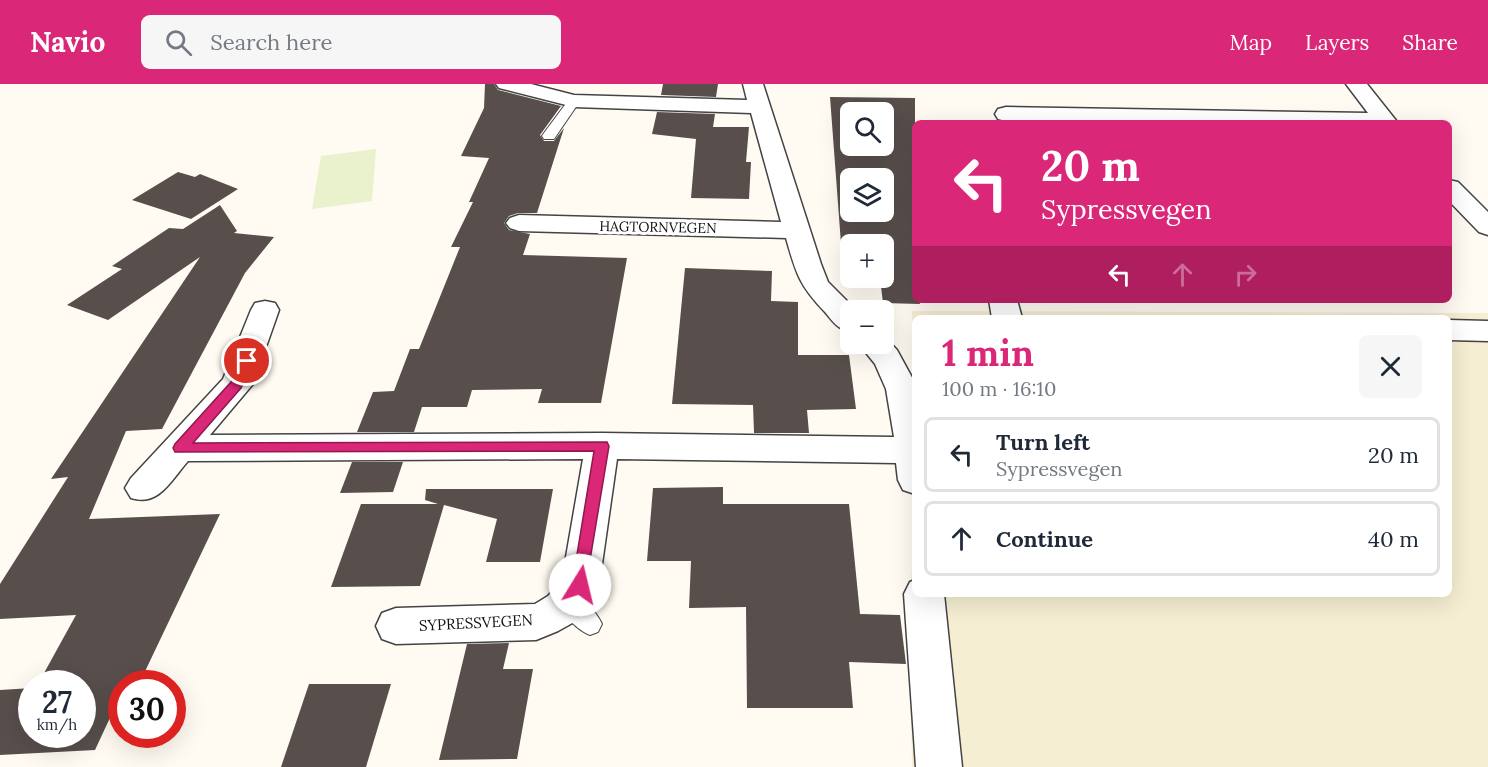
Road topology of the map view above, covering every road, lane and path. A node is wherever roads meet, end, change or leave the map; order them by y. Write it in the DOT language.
graph roads {
  1 [pos="506,84"];
  2 [pos="1356,84"];
  3 [pos="757,95"];
  4 [pos="573,101"];
  5 [pos="1006,114"];
  6 [pos="1332,120"];
  7 [pos="1385,120"];
  8 [pos="549,136"];
  9 [pos="1452,190"];
  10 [pos="519,223"];
  11 [pos="1488,227"];
  12 [pos="796,230"];
  13 [pos="265,310"];
  14 [pos="840,311"];
  15 [pos="1452,330"];
  16 [pos="1488,331"];
  17 [pos="882,354"];
  18 [pos="602,446"];
  19 [pos="912,447"];
  20 [pos="180,448"];
  21 [pos="912,465"];
  22 [pos="143,488"];
  23 [pos="924,597"];
  24 [pos="396,626"];
  25 [pos="939,767"];
  1 -- 4 [label="street"];
  2 -- 7 [label="street"];
  3 -- 4 [label="street"];
  3 -- 12 [label="street"];
  4 -- 8 [label="lane"];
  5 -- 6 [label="street"];
  9 -- 11 [label="street"];
  10 -- 12 [label="street, HAGTORNVEGEN"];
  12 -- 14 [label="street"];
  13 -- 20 [label="street"];
  15 -- 16 [label="street"];
  17 -- 19 [label="street"];
  18 -- 20 [label="street"];
  18 -- 21 [label="street"];
  18 -- 24 [label="street, SYPRESSVEGEN"];
  20 -- 22 [label="street"];
  23 -- 25 [label="street"];
}
